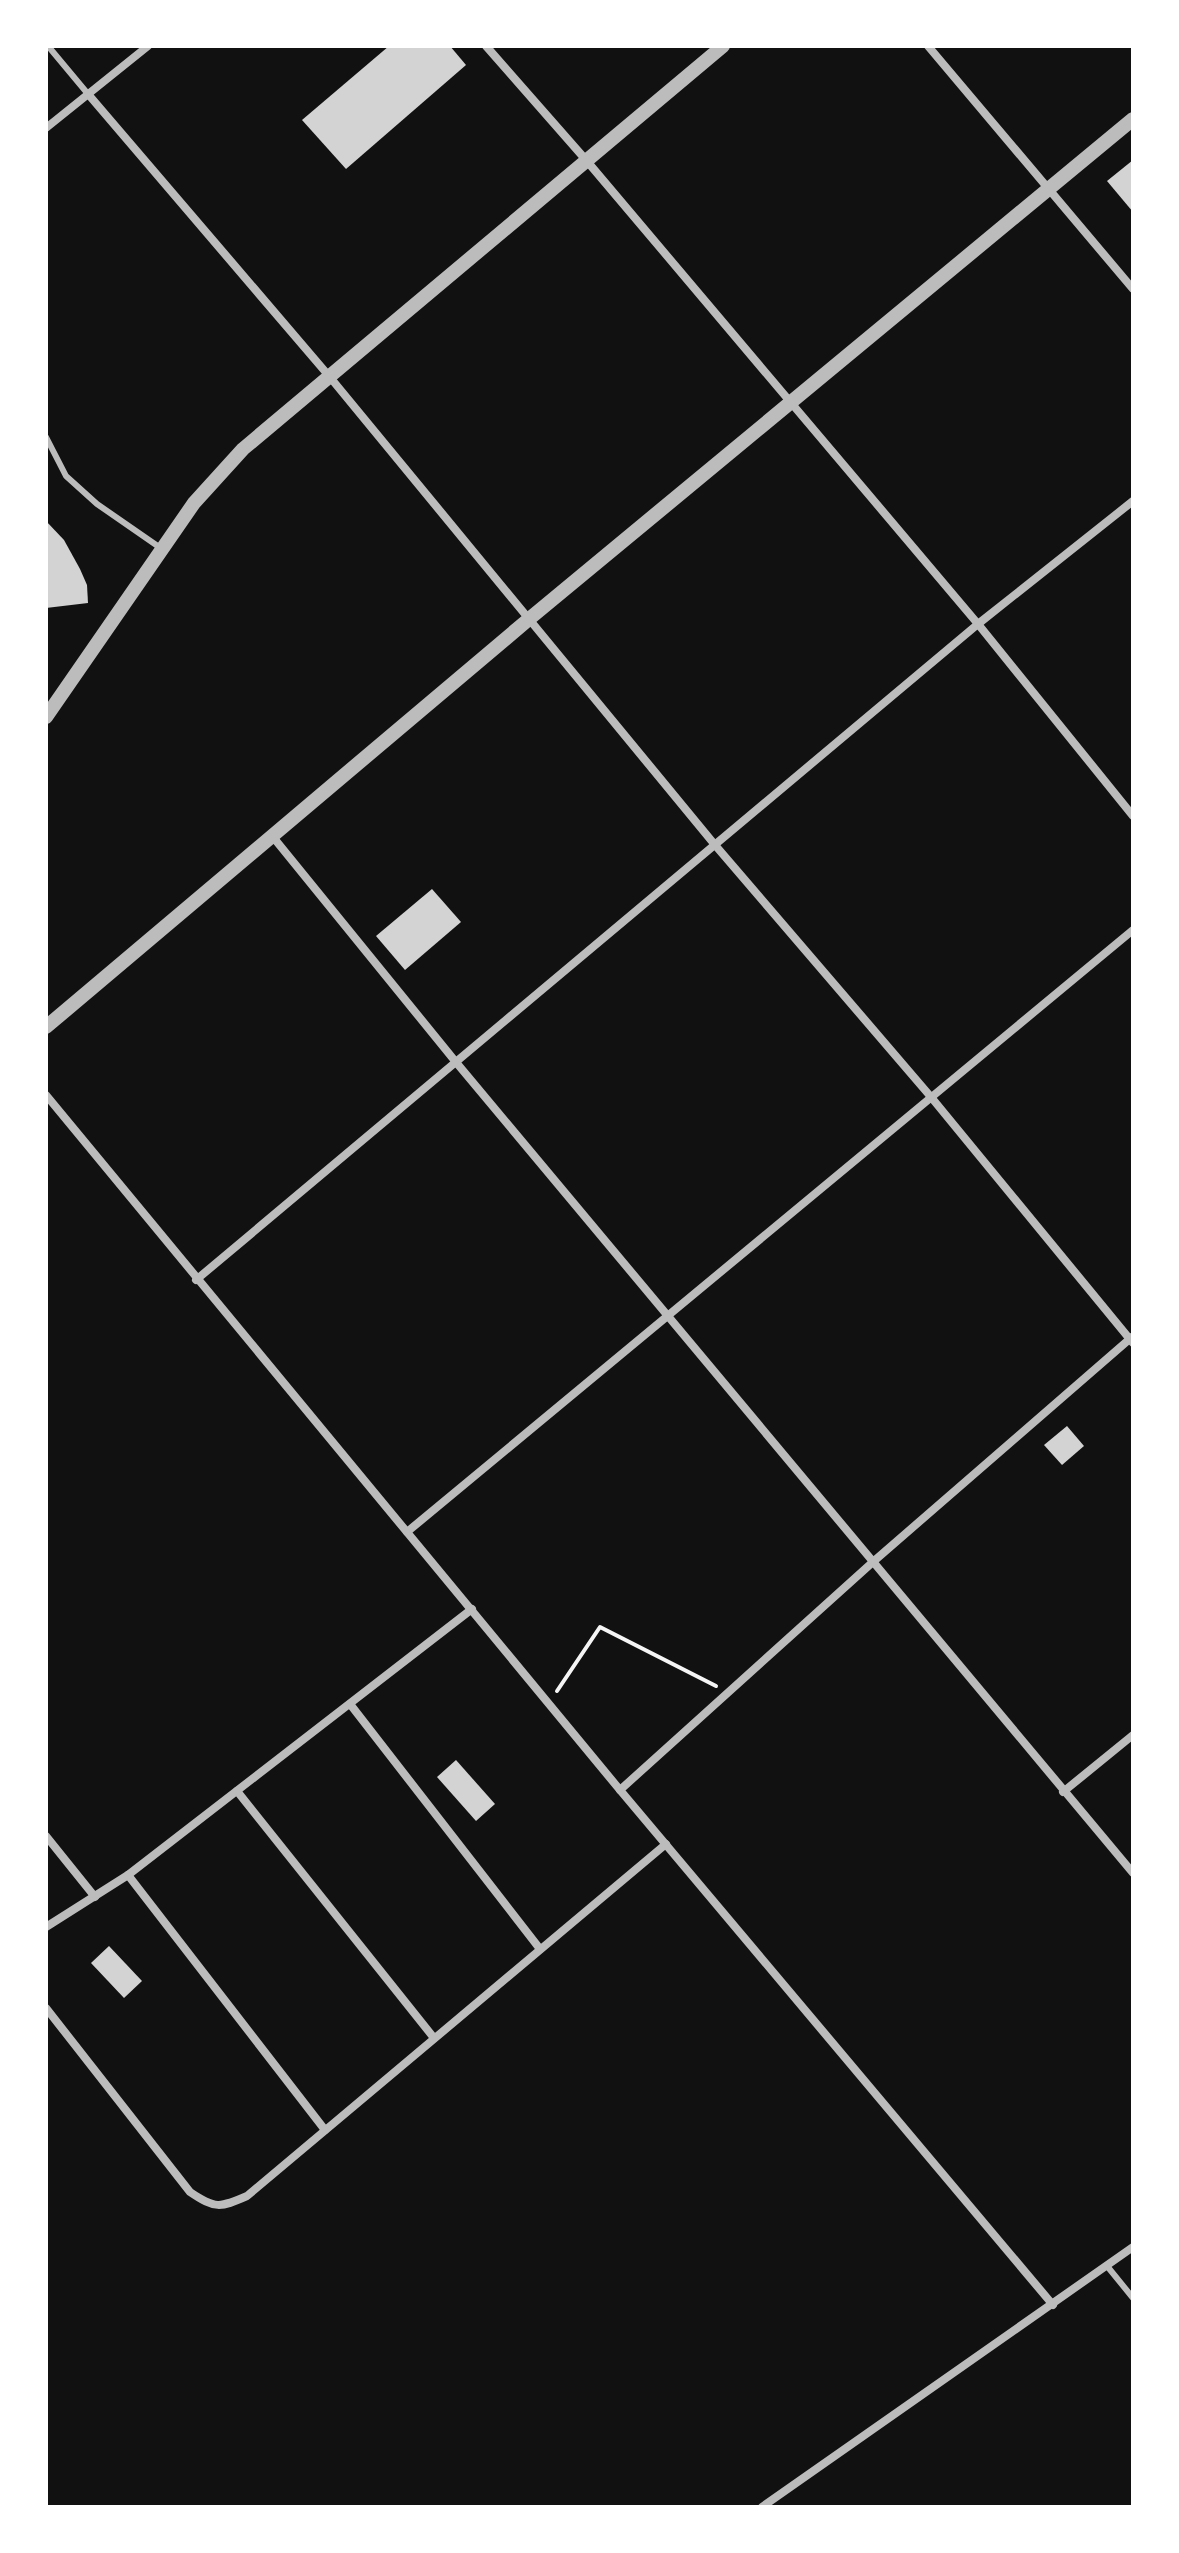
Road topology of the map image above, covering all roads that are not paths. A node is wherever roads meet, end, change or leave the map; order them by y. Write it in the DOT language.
graph roads {
  1 [pos="48,46"];
  2 [pos="148,46"];
  3 [pos="486,46"];
  4 [pos="723,46"];
  5 [pos="928,46"];
  6 [pos="88,94"];
  7 [pos="1133,119"];
  8 [pos="46,128"];
  9 [pos="586,160"];
  10 [pos="1049,188"];
  11 [pos="1133,289"];
  12 [pos="329,376"];
  13 [pos="789,404"];
  14 [pos="46,437"];
  15 [pos="1133,501"];
  16 [pos="162,549"];
  17 [pos="529,619"];
  18 [pos="978,624"];
  19 [pos="46,717"];
  20 [pos="1133,816"];
  21 [pos="273,837"];
  22 [pos="715,845"];
  23 [pos="1133,930"];
  24 [pos="46,1027"];
  25 [pos="455,1061"];
  26 [pos="46,1095"];
  27 [pos="931,1097"];
  28 [pos="196,1280"];
  29 [pos="667,1315"];
  30 [pos="1132,1339"];
  31 [pos="407,1532"];
  32 [pos="874,1561"];
  33 [pos="472,1609"];
  34 [pos="350,1704"];
  35 [pos="1133,1735"];
  36 [pos="620,1790"];
  37 [pos="237,1791"];
  38 [pos="1063,1792"];
  39 [pos="46,1836"];
  40 [pos="666,1844"];
  41 [pos="1133,1873"];
  42 [pos="128,1875"];
  43 [pos="95,1897"];
  44 [pos="46,1927"];
  45 [pos="540,1949"];
  46 [pos="46,2008"];
  47 [pos="434,2038"];
  48 [pos="325,2130"];
  49 [pos="1133,2247"];
  50 [pos="1107,2266"];
  51 [pos="1133,2298"];
  52 [pos="1053,2305"];
  53 [pos="762,2507"];
  1 -- 6 [label="lane"];
  2 -- 6 [label="street"];
  3 -- 9 [label="street"];
  4 -- 9 [label="street"];
  5 -- 10 [label="street"];
  6 -- 8 [label="street"];
  6 -- 12 [label="street"];
  7 -- 10 [label="street"];
  9 -- 12 [label="street"];
  9 -- 13 [label="street"];
  10 -- 11 [label="street"];
  10 -- 13 [label="street"];
  12 -- 16 [label="street"];
  12 -- 17 [label="street"];
  13 -- 17 [label="street"];
  13 -- 18 [label="street"];
  14 -- 16 [label="lane"];
  15 -- 18 [label="street"];
  16 -- 19 [label="street"];
  17 -- 21 [label="street"];
  17 -- 22 [label="street"];
  18 -- 20 [label="street"];
  18 -- 22 [label="street"];
  21 -- 24 [label="street"];
  21 -- 25 [label="street"];
  22 -- 25 [label="street"];
  22 -- 27 [label="street"];
  23 -- 27 [label="street"];
  25 -- 28 [label="street"];
  25 -- 29 [label="street"];
  26 -- 28 [label="street"];
  27 -- 29 [label="street"];
  27 -- 30 [label="street"];
  28 -- 31 [label="street"];
  29 -- 31 [label="street"];
  29 -- 32 [label="street"];
  30 -- 32 [label="street"];
  31 -- 33 [label="street"];
  32 -- 36 [label="street"];
  32 -- 38 [label="street"];
  33 -- 34 [label="street"];
  33 -- 36 [label="street"];
  34 -- 37 [label="street"];
  34 -- 45 [label="street"];
  35 -- 38 [label="street"];
  36 -- 40 [label="street"];
  37 -- 42 [label="street"];
  37 -- 47 [label="street"];
  38 -- 41 [label="street"];
  39 -- 43 [label="street"];
  40 -- 45 [label="street"];
  40 -- 52 [label="street"];
  42 -- 43 [label="street"];
  42 -- 48 [label="street"];
  43 -- 44 [label="street"];
  45 -- 47 [label="street"];
  46 -- 48 [label="street"];
  47 -- 48 [label="street"];
  49 -- 50 [label="street"];
  50 -- 51 [label="lane"];
  50 -- 52 [label="street"];
  52 -- 53 [label="street"];
}
